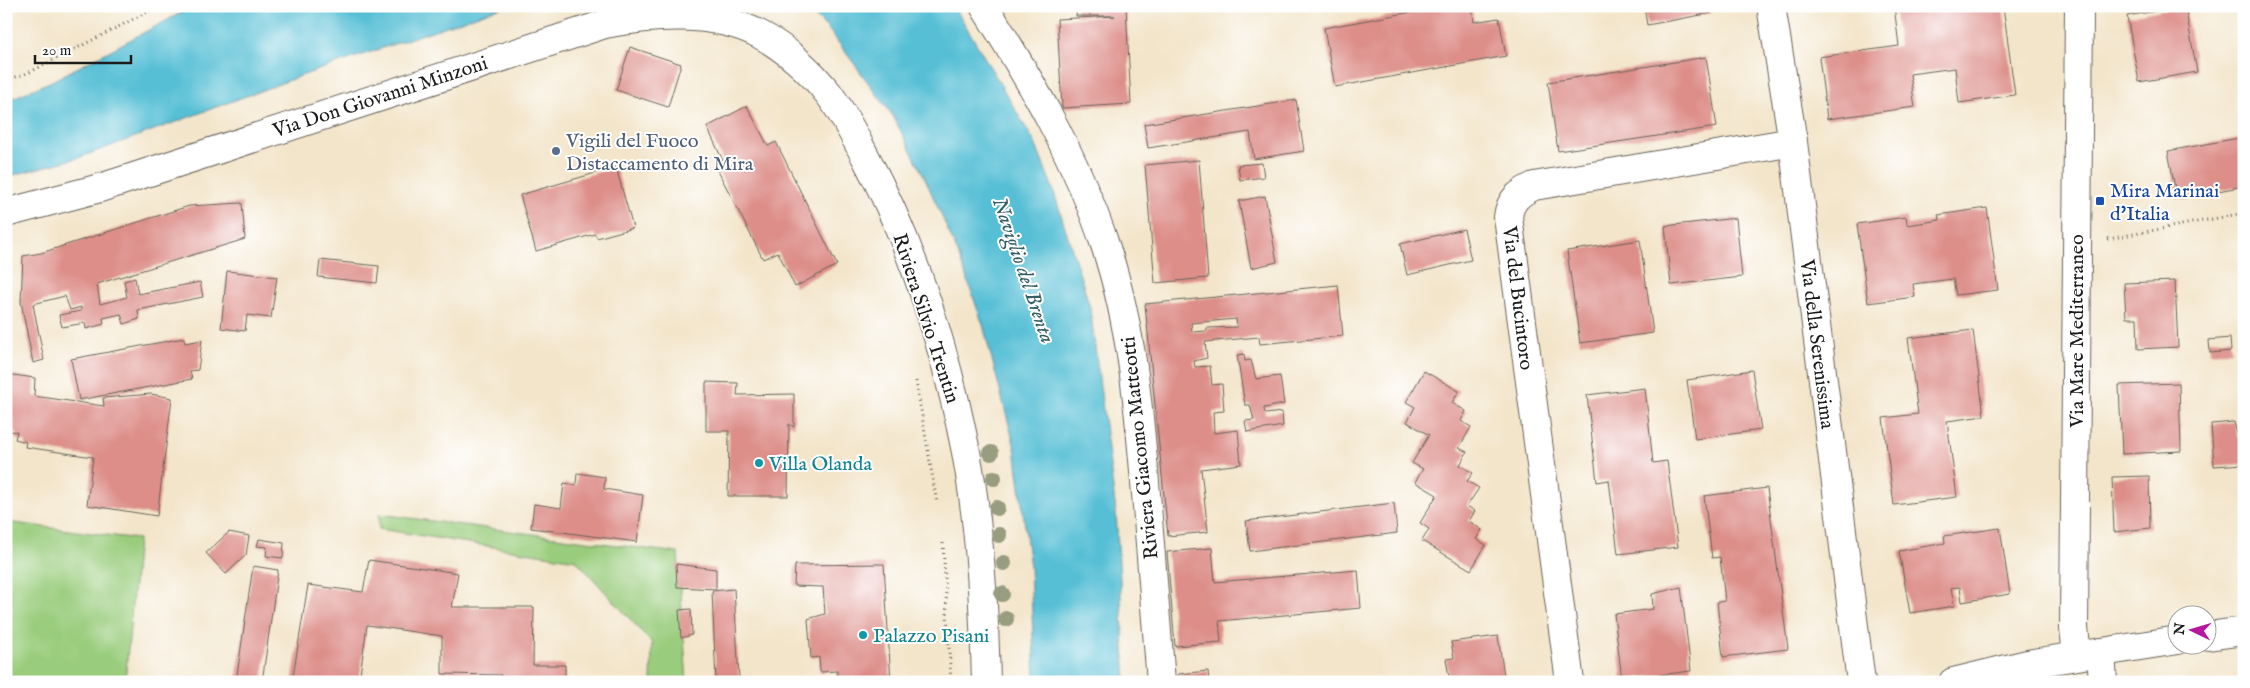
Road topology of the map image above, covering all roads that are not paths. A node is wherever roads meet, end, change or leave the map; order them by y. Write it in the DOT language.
graph roads {
  1 [pos="984,6"];
  2 [pos="1771,6"];
  3 [pos="2078,6"];
  4 [pos="758,33"];
  5 [pos="1793,142"];
  6 [pos="6,213"];
  7 [pos="2244,631"];
  8 [pos="2218,635"];
  9 [pos="2168,641"];
  10 [pos="2089,653"];
  11 [pos="2027,673"];
  12 [pos="986,682"];
  13 [pos="1161,682"];
  14 [pos="1570,682"];
  15 [pos="1861,682"];
  16 [pos="1953,682"];
  17 [pos="2103,682"];
  1 -- 13 [label="street, Riviera Giacomo Matteotti"];
  2 -- 5 [label="street, Via della Serenissima"];
  3 -- 10 [label="street, Via Mare Mediterraneo"];
  4 -- 6 [label="street, Via Don Giovanni Minzoni"];
  4 -- 12 [label="street, Riviera Silvio Trentin"];
  5 -- 14 [label="street, Via del Bucintoro"];
  5 -- 15 [label="street, Via della Serenissima"];
  7 -- 8 [label="street"];
  9 -- 10 [label="street"];
  10 -- 11 [label="street"];
  10 -- 17 [label="street, Via Mare Mediterraneo"];
  11 -- 16 [label="street"];
}
